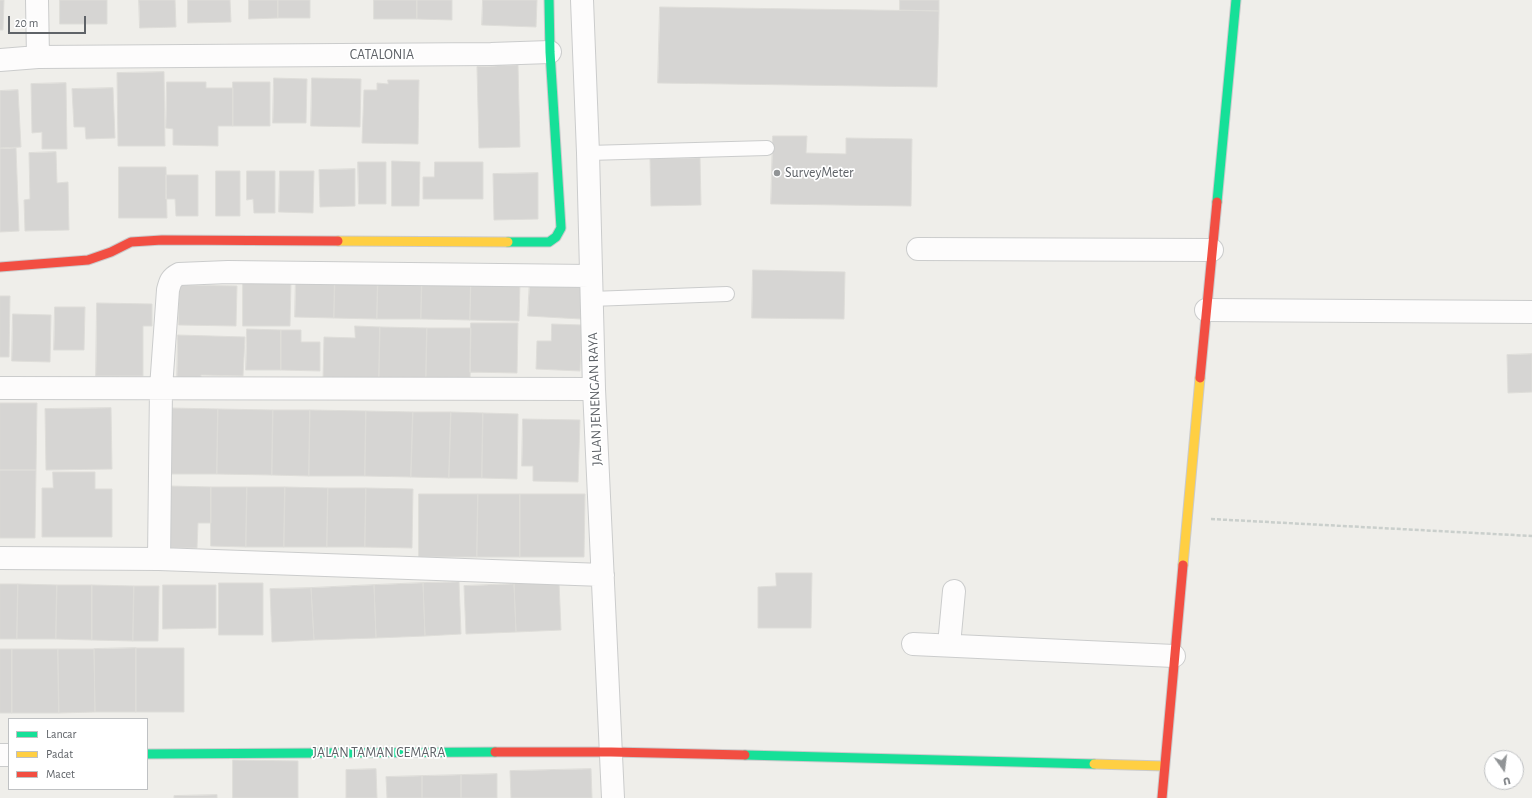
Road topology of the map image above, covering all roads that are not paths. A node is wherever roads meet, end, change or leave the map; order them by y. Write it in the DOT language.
graph roads {
  1 [pos="37,0"];
  2 [pos="550,0"];
  3 [pos="582,0"];
  4 [pos="1236,0"];
  5 [pos="550,52"];
  6 [pos="38,57"];
  7 [pos="0,60"];
  8 [pos="767,148"];
  9 [pos="588,153"];
  10 [pos="918,249"];
  11 [pos="1212,250"];
  12 [pos="0,267"];
  13 [pos="590,276"];
  14 [pos="727,294"];
  15 [pos="591,299"];
  16 [pos="1206,310"];
  17 [pos="1532,312"];
  18 [pos="0,388"];
  19 [pos="161,388"];
  20 [pos="594,389"];
  21 [pos="0,558"];
  22 [pos="159,559"];
  23 [pos="602,575"];
  24 [pos="954,590"];
  25 [pos="913,644"];
  26 [pos="950,645"];
  27 [pos="1174,656"];
  28 [pos="610,752"];
  29 [pos="148,754"];
  30 [pos="1164,766"];
  31 [pos="612,798"];
  32 [pos="1162,798"];
  1 -- 6 [label="street"];
  2 -- 5 [label="street"];
  3 -- 9 [label="street, JALAN JENENGAN RAYA"];
  4 -- 11 [label="street"];
  5 -- 6 [label="street, CATALONIA"];
  5 -- 12 [label="street"];
  6 -- 7 [label="street, CATALONIA"];
  8 -- 9 [label="lane"];
  9 -- 13 [label="street, JALAN JENENGAN RAYA"];
  10 -- 11 [label="street"];
  11 -- 16 [label="street"];
  13 -- 15 [label="street, JALAN JENENGAN RAYA"];
  13 -- 19 [label="street"];
  14 -- 15 [label="lane"];
  15 -- 20 [label="street, JALAN JENENGAN RAYA"];
  16 -- 17 [label="street"];
  16 -- 27 [label="street"];
  18 -- 19 [label="street"];
  19 -- 20 [label="street"];
  19 -- 22 [label="street"];
  20 -- 23 [label="street, JALAN JENENGAN RAYA"];
  21 -- 22 [label="street"];
  22 -- 23 [label="street"];
  23 -- 28 [label="street, JALAN JENENGAN RAYA"];
  24 -- 26 [label="street"];
  25 -- 26 [label="street"];
  26 -- 27 [label="street"];
  27 -- 30 [label="street"];
  28 -- 29 [label="street, JALAN TAMAN CEMARA"];
  28 -- 30 [label="street, JALAN TAMAN CEMARA"];
  28 -- 31 [label="street, JALAN JENENGAN RAYA"];
  30 -- 32 [label="street"];
}
